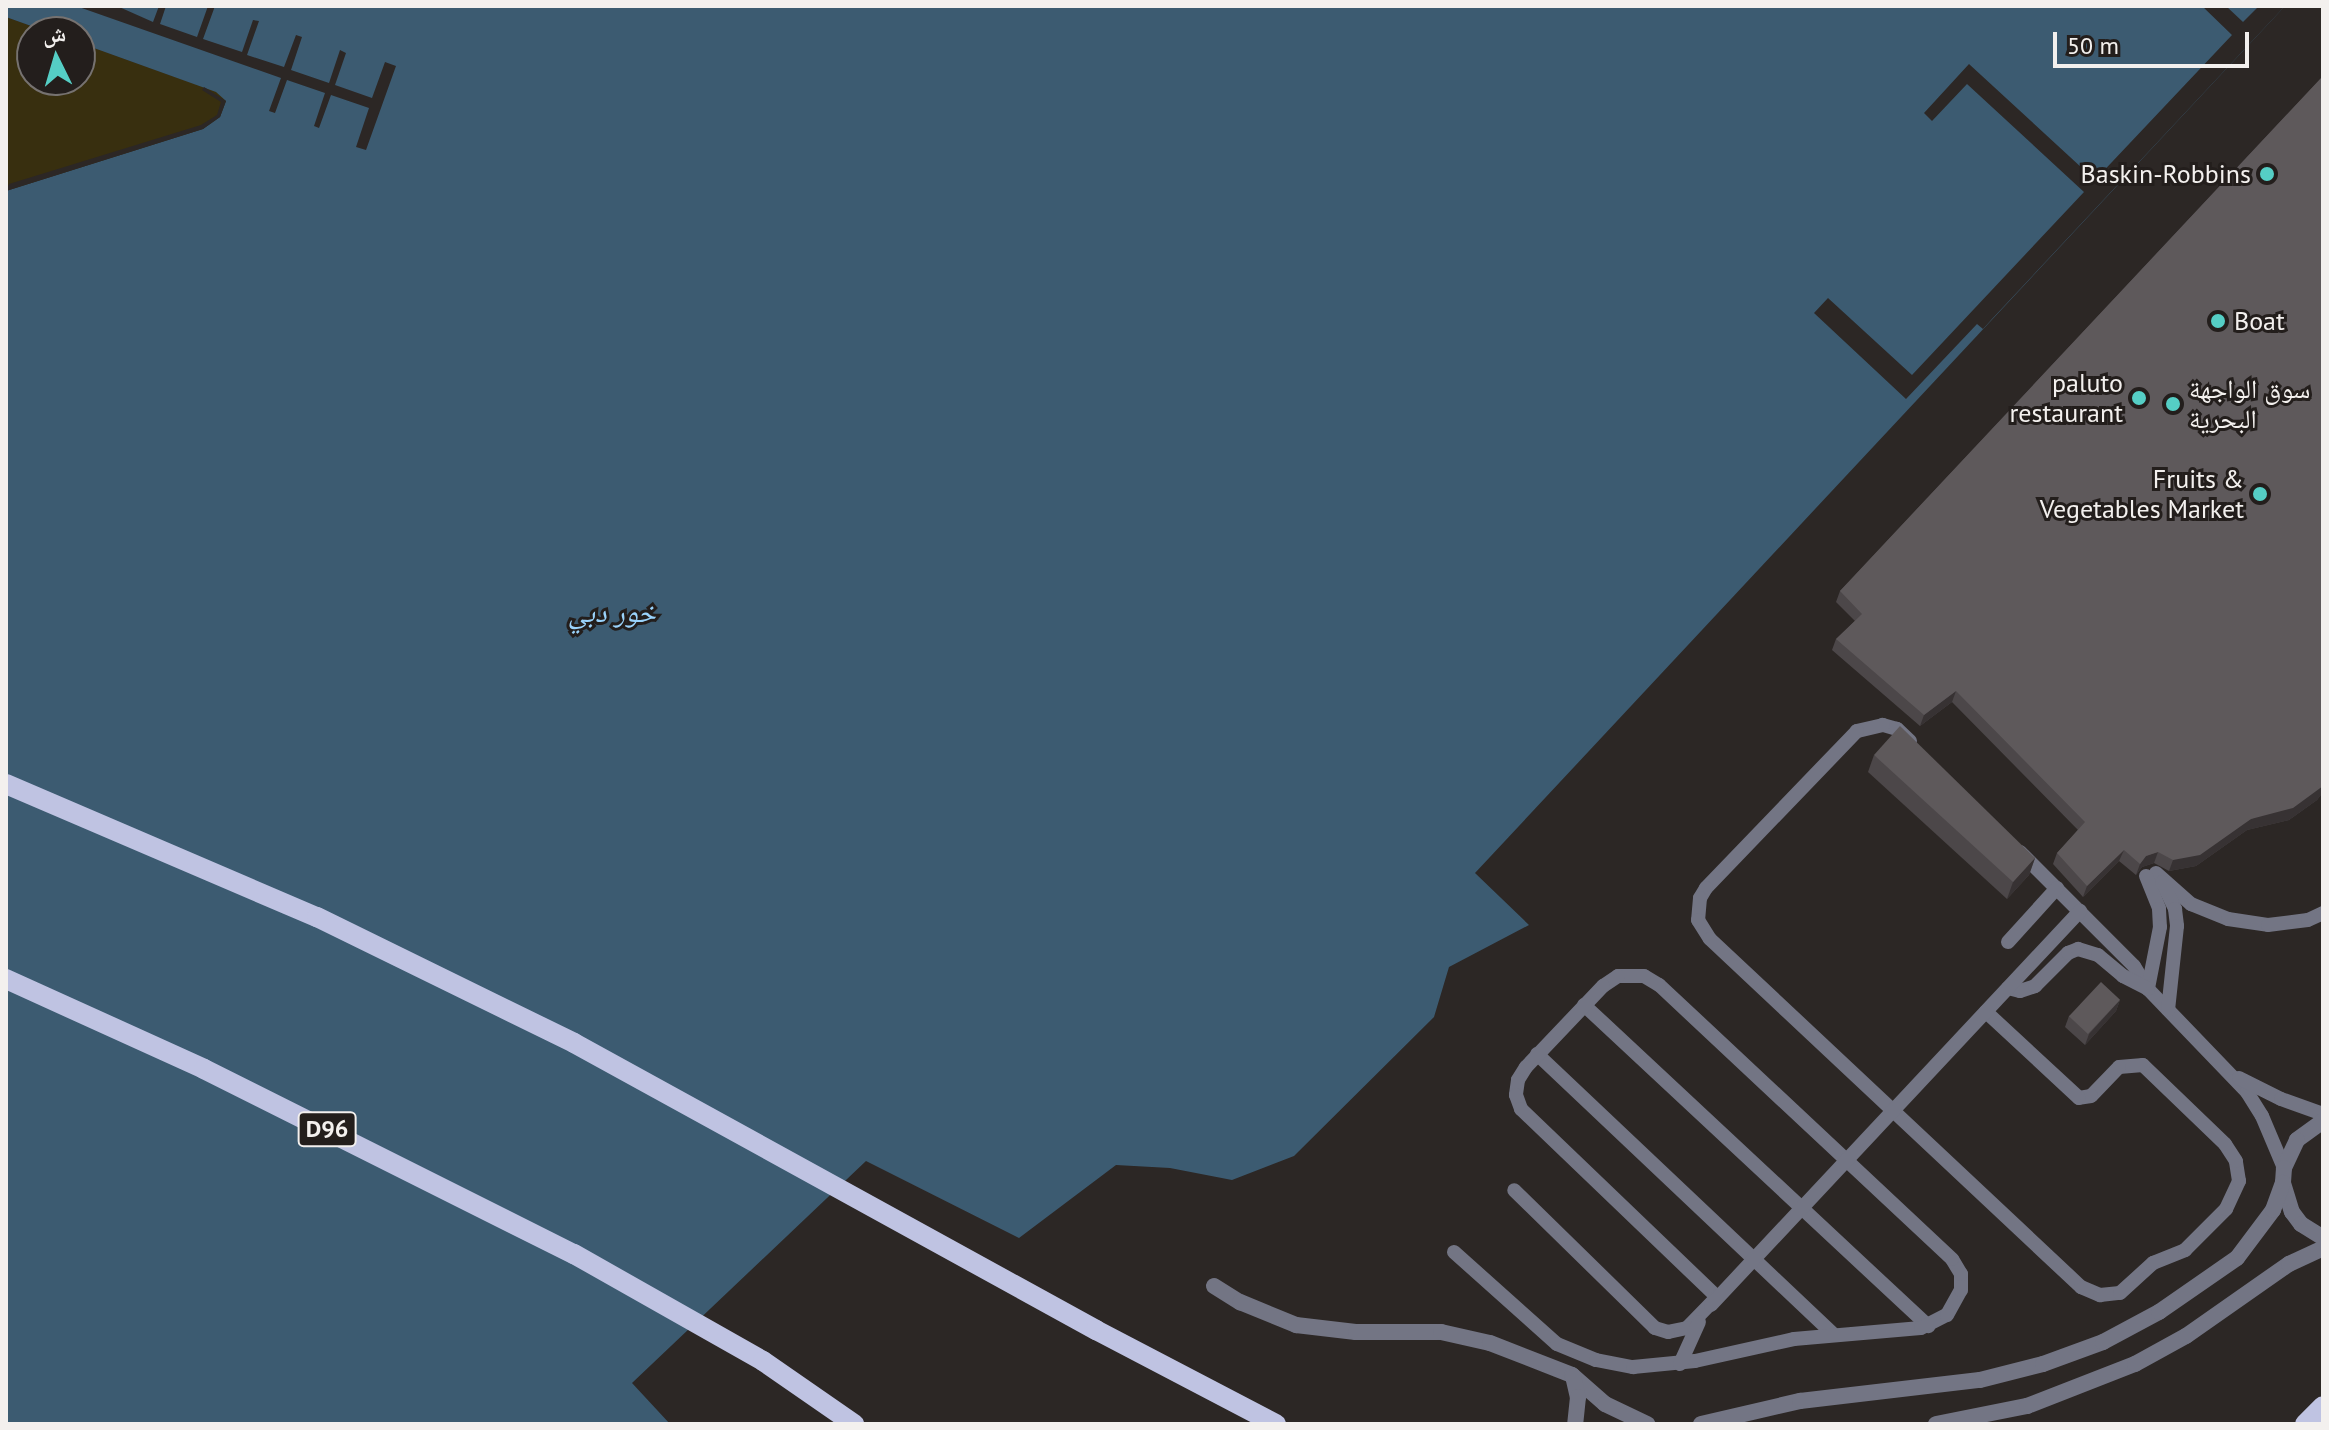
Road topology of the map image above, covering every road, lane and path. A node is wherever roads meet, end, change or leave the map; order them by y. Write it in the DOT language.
graph roads {
  1 [pos="1918,749"];
  2 [pos="6,784"];
  3 [pos="2014,845"];
  4 [pos="2151,874"];
  5 [pos="2057,888"];
  6 [pos="2080,911"];
  7 [pos="2323,913"];
  8 [pos="2008,942"];
  9 [pos="6,979"];
  10 [pos="2008,988"];
  11 [pos="2148,989"];
  12 [pos="1584,1005"];
  13 [pos="2168,1010"];
  14 [pos="1986,1012"];
  15 [pos="1537,1054"];
  16 [pos="2228,1071"];
  17 [pos="1893,1110"];
  18 [pos="2323,1114"];
  19 [pos="2323,1121"];
  20 [pos="1845,1161"];
  21 [pos="2284,1175"];
  22 [pos="1514,1190"];
  23 [pos="1799,1210"];
  24 [pos="2323,1238"];
  25 [pos="2323,1248"];
  26 [pos="1454,1252"];
  27 [pos="1754,1258"];
  28 [pos="1214,1286"];
  29 [pos="1717,1297"];
  30 [pos="1928,1326"];
  31 [pos="1833,1334"];
  32 [pos="1680,1364"];
  33 [pos="1572,1375"];
  34 [pos="2323,1406"];
  35 [pos="854,1424"];
  36 [pos="1276,1424"];
  37 [pos="1575,1424"];
  38 [pos="1647,1424"];
  39 [pos="1701,1424"];
  40 [pos="1936,1424"];
  41 [pos="2305,1424"];
  1 -- 17 [label="lane"];
  2 -- 36 [label="main road"];
  3 -- 5 [label="lane"];
  4 -- 7 [label="lane"];
  4 -- 11 [label="lane"];
  4 -- 13 [label="lane"];
  5 -- 6 [label="lane"];
  5 -- 8 [label="lane"];
  6 -- 10 [label="lane"];
  6 -- 11 [label="lane"];
  9 -- 35 [label="main road, D96"];
  10 -- 11 [label="lane"];
  10 -- 14 [label="lane"];
  11 -- 13 [label="lane"];
  12 -- 15 [label="lane"];
  12 -- 20 [label="lane"];
  12 -- 23 [label="lane"];
  13 -- 16 [label="lane"];
  14 -- 17 [label="lane"];
  14 -- 17 [label="lane"];
  15 -- 27 [label="lane"];
  15 -- 29 [label="lane"];
  16 -- 18 [label="lane"];
  16 -- 21 [label="lane"];
  17 -- 20 [label="lane"];
  19 -- 21 [label="street"];
  20 -- 23 [label="lane"];
  20 -- 30 [label="lane"];
  21 -- 24 [label="street"];
  21 -- 39 [label="street"];
  22 -- 29 [label="lane"];
  23 -- 27 [label="lane"];
  23 -- 30 [label="lane"];
  25 -- 40 [label="street"];
  26 -- 32 [label="lane"];
  27 -- 29 [label="lane"];
  27 -- 31 [label="lane"];
  28 -- 33 [label="street"];
  29 -- 32 [label="lane"];
  30 -- 31 [label="lane"];
  31 -- 32 [label="lane"];
  33 -- 37 [label="street"];
  33 -- 38 [label="street"];
  34 -- 41 [label="main road"];
}
